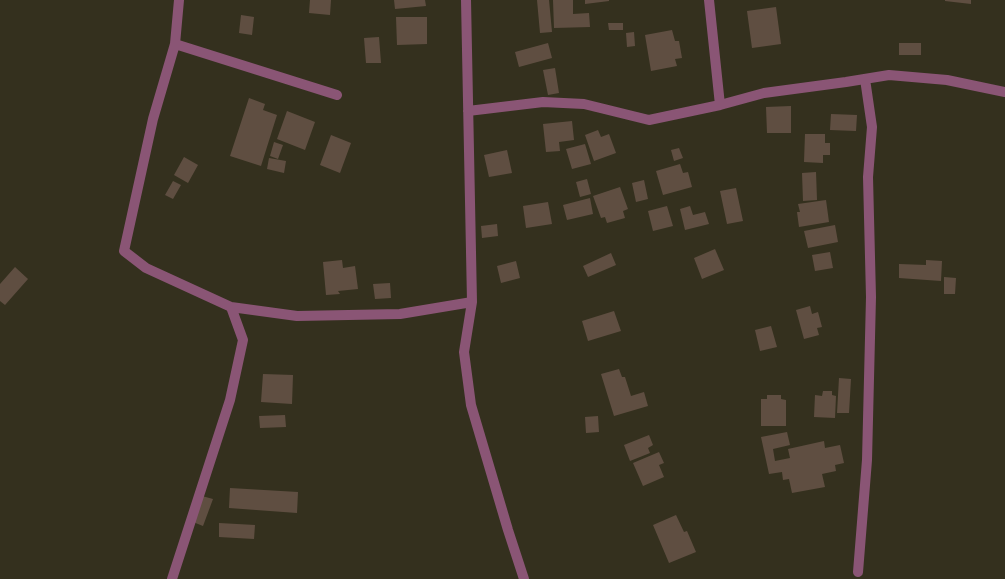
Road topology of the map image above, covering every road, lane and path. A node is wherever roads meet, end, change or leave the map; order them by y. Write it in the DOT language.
graph roads {
  1 [pos="179,0"];
  2 [pos="466,0"];
  3 [pos="709,0"];
  4 [pos="174,44"];
  5 [pos="865,79"];
  6 [pos="1005,92"];
  7 [pos="337,95"];
  8 [pos="720,105"];
  9 [pos="468,111"];
  10 [pos="472,302"];
  11 [pos="231,307"];
  12 [pos="858,572"];
  13 [pos="172,579"];
  14 [pos="524,579"];
  1 -- 4 [label="street"];
  2 -- 9 [label="street"];
  3 -- 8 [label="street"];
  4 -- 7 [label="street"];
  4 -- 11 [label="street"];
  5 -- 6 [label="street"];
  5 -- 8 [label="street"];
  5 -- 12 [label="street"];
  8 -- 9 [label="street"];
  9 -- 10 [label="street"];
  10 -- 11 [label="street"];
  10 -- 14 [label="street"];
  11 -- 13 [label="street"];
}
